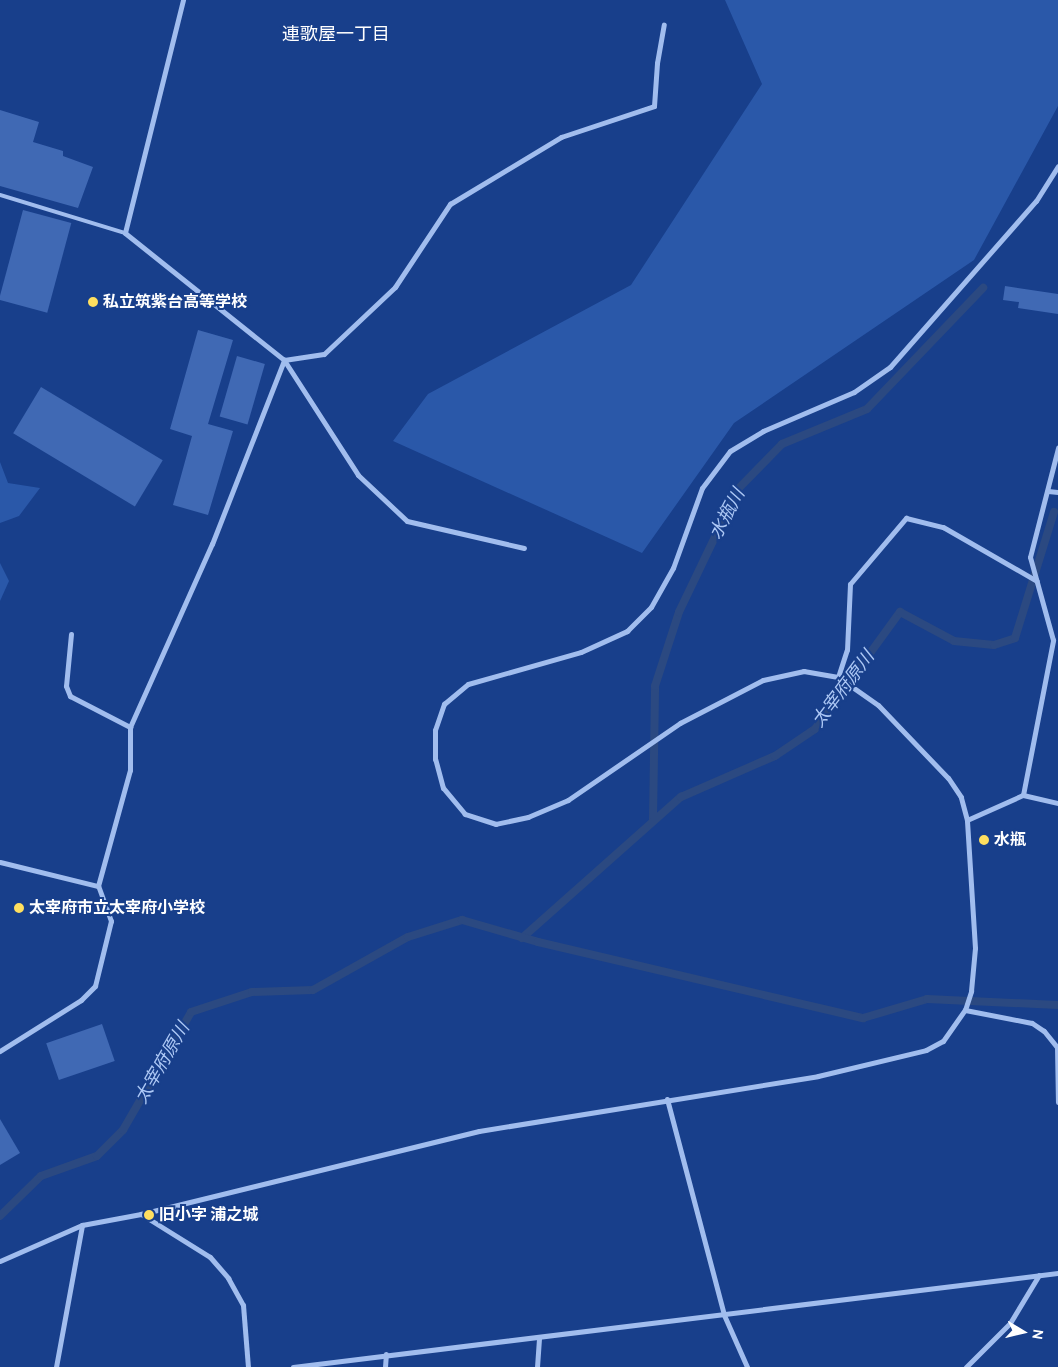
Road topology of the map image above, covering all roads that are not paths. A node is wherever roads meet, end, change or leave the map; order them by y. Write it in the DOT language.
graph roads {
  1 [pos="182,0"];
  2 [pos="664,25"];
  3 [pos="1058,166"];
  4 [pos="0,195"];
  5 [pos="125,233"];
  6 [pos="284,360"];
  7 [pos="1058,448"];
  8 [pos="1048,491"];
  9 [pos="1058,492"];
  10 [pos="524,548"];
  11 [pos="1038,582"];
  12 [pos="71,634"];
  13 [pos="838,676"];
  14 [pos="130,727"];
  15 [pos="1023,795"];
  16 [pos="1058,803"];
  17 [pos="967,820"];
  18 [pos="0,862"];
  19 [pos="98,886"];
  20 [pos="965,1010"];
  21 [pos="0,1051"];
  22 [pos="667,1099"];
  23 [pos="1058,1102"];
  24 [pos="141,1214"];
  25 [pos="82,1224"];
  26 [pos="0,1261"];
  27 [pos="1058,1273"];
  28 [pos="1039,1275"];
  29 [pos="724,1315"];
  30 [pos="539,1338"];
  31 [pos="386,1354"];
  32 [pos="56,1367"];
  33 [pos="248,1367"];
  34 [pos="293,1367"];
  35 [pos="385,1367"];
  36 [pos="537,1367"];
  37 [pos="748,1367"];
  38 [pos="966,1367"];
  1 -- 5 [label="street"];
  2 -- 6 [label="street"];
  3 -- 13 [label="street"];
  4 -- 5 [label="lane"];
  5 -- 6 [label="street"];
  6 -- 10 [label="street"];
  6 -- 14 [label="street"];
  7 -- 8 [label="street"];
  8 -- 9 [label="street"];
  8 -- 11 [label="street"];
  11 -- 13 [label="street"];
  11 -- 15 [label="street"];
  12 -- 14 [label="street"];
  13 -- 17 [label="street"];
  14 -- 19 [label="street"];
  15 -- 16 [label="street"];
  15 -- 17 [label="street"];
  17 -- 20 [label="street"];
  18 -- 19 [label="street"];
  19 -- 21 [label="street"];
  20 -- 22 [label="street"];
  20 -- 23 [label="street"];
  22 -- 24 [label="street"];
  22 -- 29 [label="street"];
  24 -- 25 [label="street"];
  24 -- 33 [label="street"];
  25 -- 26 [label="street"];
  25 -- 32 [label="street"];
  27 -- 28 [label="street"];
  28 -- 29 [label="street"];
  28 -- 38 [label="street"];
  29 -- 30 [label="street"];
  29 -- 37 [label="street"];
  30 -- 31 [label="street"];
  30 -- 36 [label="street"];
  31 -- 34 [label="street"];
  31 -- 35 [label="street"];
}
